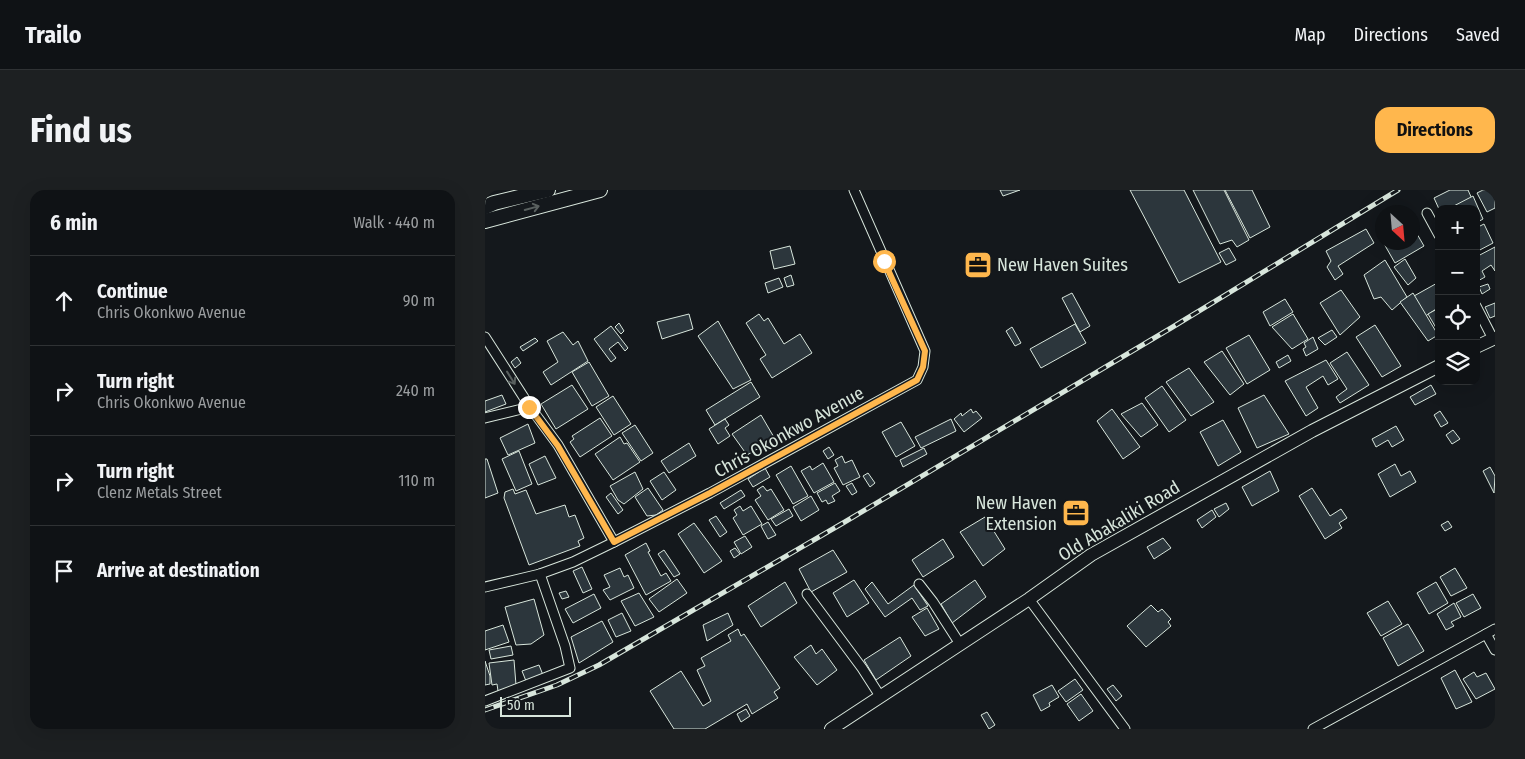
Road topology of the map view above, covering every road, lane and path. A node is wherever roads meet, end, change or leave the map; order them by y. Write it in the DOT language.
graph roads {
  1 [pos="548,190"];
  2 [pos="600,190"];
  3 [pos="854,190"];
  4 [pos="485,206"];
  5 [pos="1427,213"];
  6 [pos="485,221"];
  7 [pos="1435,228"];
  8 [pos="1480,313"];
  9 [pos="485,337"];
  10 [pos="1494,338"];
  11 [pos="1480,345"];
  12 [pos="1435,368"];
  13 [pos="529,407"];
  14 [pos="485,418"];
  15 [pos="614,542"];
  16 [pos="540,574"];
  17 [pos="919,584"];
  18 [pos="485,587"];
  19 [pos="807,594"];
  20 [pos="1029,599"];
  21 [pos="1491,632"];
  22 [pos="960,644"];
  23 [pos="1495,650"];
  24 [pos="880,696"];
  25 [pos="485,700"];
  26 [pos="831,729"];
  27 [pos="1125,729"];
  28 [pos="1313,729"];
  1 -- 4 [label="highway"];
  6 -- 2 [label="highway, one-way"];
  3 -- 15 [label="street, Chris Okonkwo Avenue"];
  5 -- 7 [label="street"];
  8 -- 10 [label="street"];
  9 -- 13 [label="street, one-way"];
  10 -- 11 [label="main road"];
  12 -- 20 [label="main road, Old Abakaliki Road"];
  13 -- 14 [label="street"];
  13 -- 15 [label="street"];
  15 -- 16 [label="street, Chris Okonkwo Avenue"];
  16 -- 18 [label="street, Chris Okonkwo Avenue"];
  16 -- 25 [label="street"];
  17 -- 22 [label="street"];
  19 -- 24 [label="street"];
  20 -- 22 [label="main road, Old Abakaliki Road"];
  20 -- 27 [label="street"];
  21 -- 23 [label="street"];
  21 -- 28 [label="street"];
  22 -- 24 [label="main road, Old Abakaliki Road"];
  24 -- 26 [label="main road, Old Abakaliki Road"];
}
